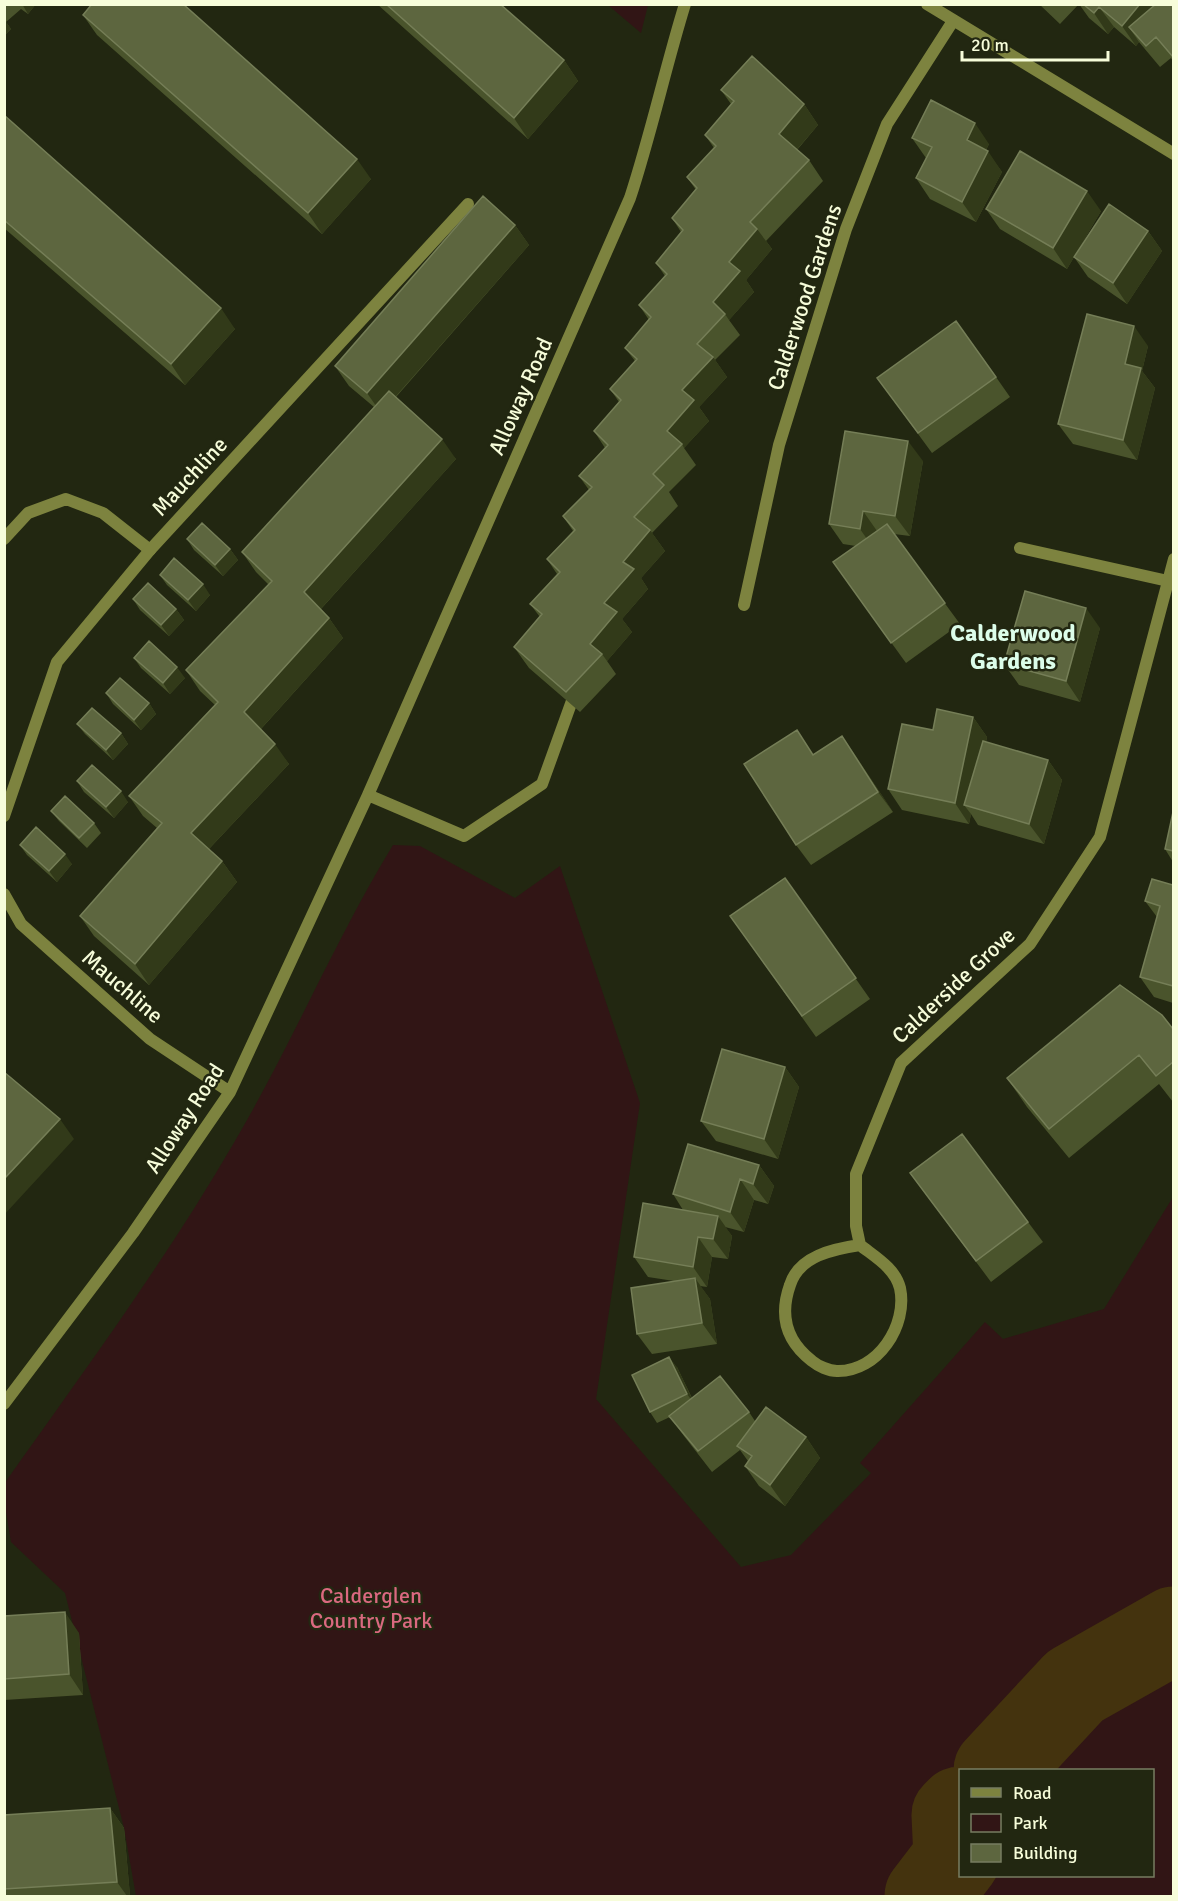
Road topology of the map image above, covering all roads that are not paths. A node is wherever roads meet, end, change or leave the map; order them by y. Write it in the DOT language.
graph roads {
  1 [pos="685,4"];
  2 [pos="927,4"];
  3 [pos="953,21"];
  4 [pos="1173,154"];
  5 [pos="468,204"];
  6 [pos="4,539"];
  7 [pos="1020,548"];
  8 [pos="150,550"];
  9 [pos="1173,559"];
  10 [pos="1168,581"];
  11 [pos="744,604"];
  12 [pos="573,698"];
  13 [pos="368,795"];
  14 [pos="4,816"];
  15 [pos="4,894"];
  16 [pos="230,1092"];
  17 [pos="860,1245"];
  18 [pos="4,1404"];
  1 -- 13 [label="street, Alloway Road"];
  2 -- 3 [label="street"];
  3 -- 4 [label="street"];
  3 -- 11 [label="street, Calderwood Gardens"];
  5 -- 8 [label="street, Mauchline"];
  6 -- 8 [label="street"];
  7 -- 10 [label="street"];
  8 -- 14 [label="street, Mauchline"];
  9 -- 10 [label="street, Calderside Grove"];
  10 -- 17 [label="street, Calderside Grove"];
  12 -- 13 [label="street"];
  13 -- 16 [label="street, Alloway Road"];
  15 -- 16 [label="street, Mauchline"];
  16 -- 18 [label="street, Alloway Road"];
  17 -- 17 [label="street"];
}
